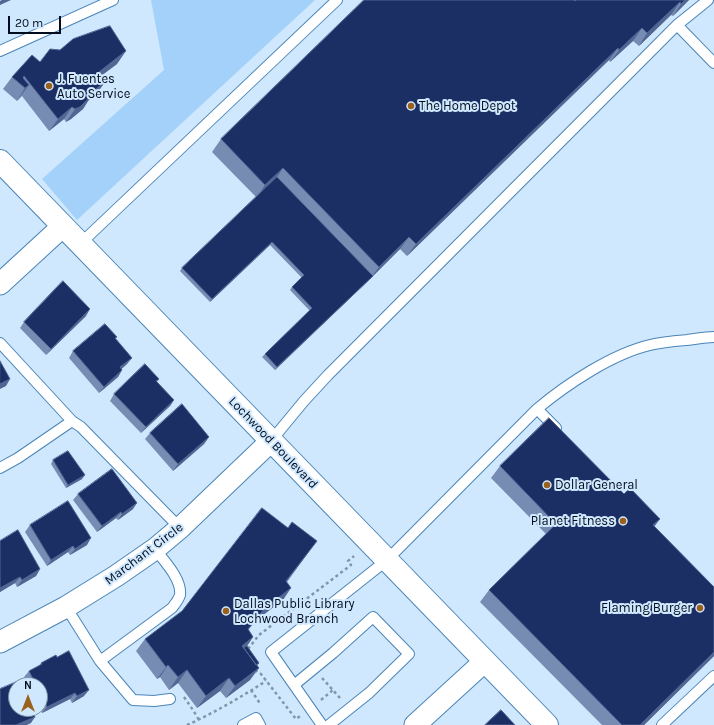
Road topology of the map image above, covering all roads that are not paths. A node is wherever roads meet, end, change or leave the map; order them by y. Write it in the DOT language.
graph roads {
  1 [pos="113,0"];
  2 [pos="338,0"];
  3 [pos="708,0"];
  4 [pos="677,25"];
  5 [pos="0,51"];
  6 [pos="714,63"];
  7 [pos="0,161"];
  8 [pos="63,226"];
  9 [pos="80,244"];
  10 [pos="0,284"];
  11 [pos="714,337"];
  12 [pos="0,343"];
  13 [pos="537,409"];
  14 [pos="72,421"];
  15 [pos="562,435"];
  16 [pos="271,441"];
  17 [pos="0,468"];
  18 [pos="180,528"];
  19 [pos="155,549"];
  20 [pos="387,560"];
  21 [pos="66,607"];
  22 [pos="0,642"];
  23 [pos="100,660"];
  24 [pos="485,661"];
  25 [pos="714,676"];
  26 [pos="294,685"];
  27 [pos="170,699"];
  28 [pos="243,725"];
  29 [pos="260,725"];
  30 [pos="322,725"];
  31 [pos="329,725"];
  32 [pos="415,725"];
  33 [pos="546,725"];
  34 [pos="662,725"];
  1 -- 5 [label="lane"];
  2 -- 9 [label="lane"];
  3 -- 4 [label="lane"];
  4 -- 6 [label="lane"];
  4 -- 16 [label="lane"];
  7 -- 8 [label="street, Lochwood Boulevard"];
  8 -- 9 [label="street, Lochwood Boulevard"];
  8 -- 10 [label="street"];
  9 -- 16 [label="street, Lochwood Boulevard"];
  11 -- 13 [label="lane"];
  12 -- 14 [label="lane"];
  13 -- 15 [label="lane"];
  13 -- 20 [label="lane"];
  14 -- 17 [label="lane"];
  14 -- 18 [label="lane"];
  16 -- 18 [label="street, Marchant Circle"];
  16 -- 20 [label="street, Lochwood Boulevard"];
  18 -- 19 [label="street, Marchant Circle"];
  19 -- 21 [label="street, Marchant Circle"];
  19 -- 23 [label="lane"];
  20 -- 24 [label="street, Lochwood Boulevard"];
  20 -- 26 [label="lane"];
  21 -- 22 [label="street, Marchant Circle"];
  21 -- 23 [label="lane"];
  23 -- 27 [label="lane"];
  24 -- 32 [label="street"];
  24 -- 33 [label="street, Lochwood Boulevard"];
  25 -- 34 [label="lane"];
  26 -- 30 [label="lane"];
  26 -- 31 [label="lane"];
  28 -- 29 [label="lane"];
}
